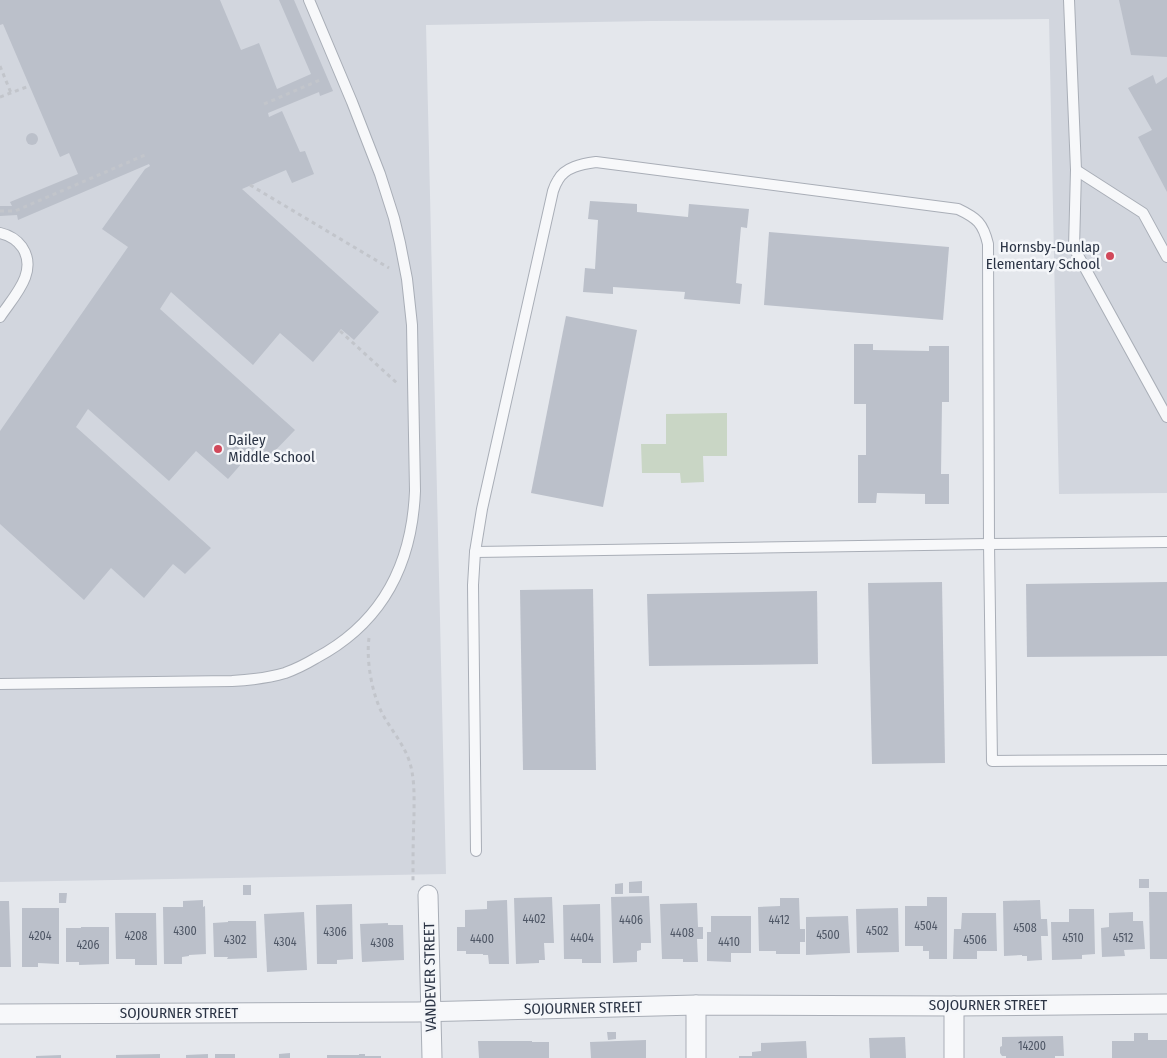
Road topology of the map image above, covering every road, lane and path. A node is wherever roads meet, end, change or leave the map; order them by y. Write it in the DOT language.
graph roads {
  1 [pos="309,0"];
  2 [pos="1068,0"];
  3 [pos="0,66"];
  4 [pos="320,80"];
  5 [pos="29,86"];
  6 [pos="11,93"];
  7 [pos="0,98"];
  8 [pos="264,104"];
  9 [pos="145,155"];
  10 [pos="1076,170"];
  11 [pos="250,185"];
  12 [pos="0,211"];
  13 [pos="0,233"];
  14 [pos="1167,257"];
  15 [pos="407,279"];
  16 [pos="0,317"];
  17 [pos="340,331"];
  18 [pos="413,391"];
  19 [pos="1167,417"];
  20 [pos="1167,542"];
  21 [pos="989,544"];
  22 [pos="475,552"];
  23 [pos="373,613"];
  24 [pos="0,684"];
  25 [pos="1167,760"];
  26 [pos="476,851"];
  27 [pos="413,881"];
  28 [pos="428,895"];
  29 [pos="1167,1004"];
  30 [pos="696,1005"];
  31 [pos="954,1006"];
  32 [pos="431,1012"];
  33 [pos="0,1014"];
  34 [pos="432,1058"];
  35 [pos="696,1058"];
  36 [pos="954,1058"];
  1 -- 15 [label="lane"];
  2 -- 10 [label="lane"];
  3 -- 6 [label="path"];
  4 -- 8 [label="path"];
  5 -- 6 [label="path"];
  6 -- 7 [label="path"];
  9 -- 12 [label="path"];
  10 -- 14 [label="lane"];
  10 -- 19 [label="lane"];
  11 -- 15 [label="path"];
  13 -- 16 [label="lane"];
  15 -- 18 [label="lane"];
  17 -- 18 [label="path"];
  18 -- 23 [label="lane"];
  20 -- 21 [label="lane"];
  21 -- 22 [label="lane"];
  21 -- 22 [label="lane"];
  21 -- 25 [label="lane"];
  22 -- 26 [label="lane"];
  23 -- 24 [label="lane"];
  23 -- 27 [label="path"];
  28 -- 32 [label="street, VANDEVER STREET"];
  29 -- 31 [label="street, SOJOURNER STREET"];
  30 -- 31 [label="street, SOJOURNER STREET"];
  30 -- 32 [label="street, SOJOURNER STREET"];
  30 -- 35 [label="street"];
  31 -- 36 [label="street"];
  32 -- 33 [label="street, SOJOURNER STREET"];
  32 -- 34 [label="street, VANDEVER STREET"];
}
